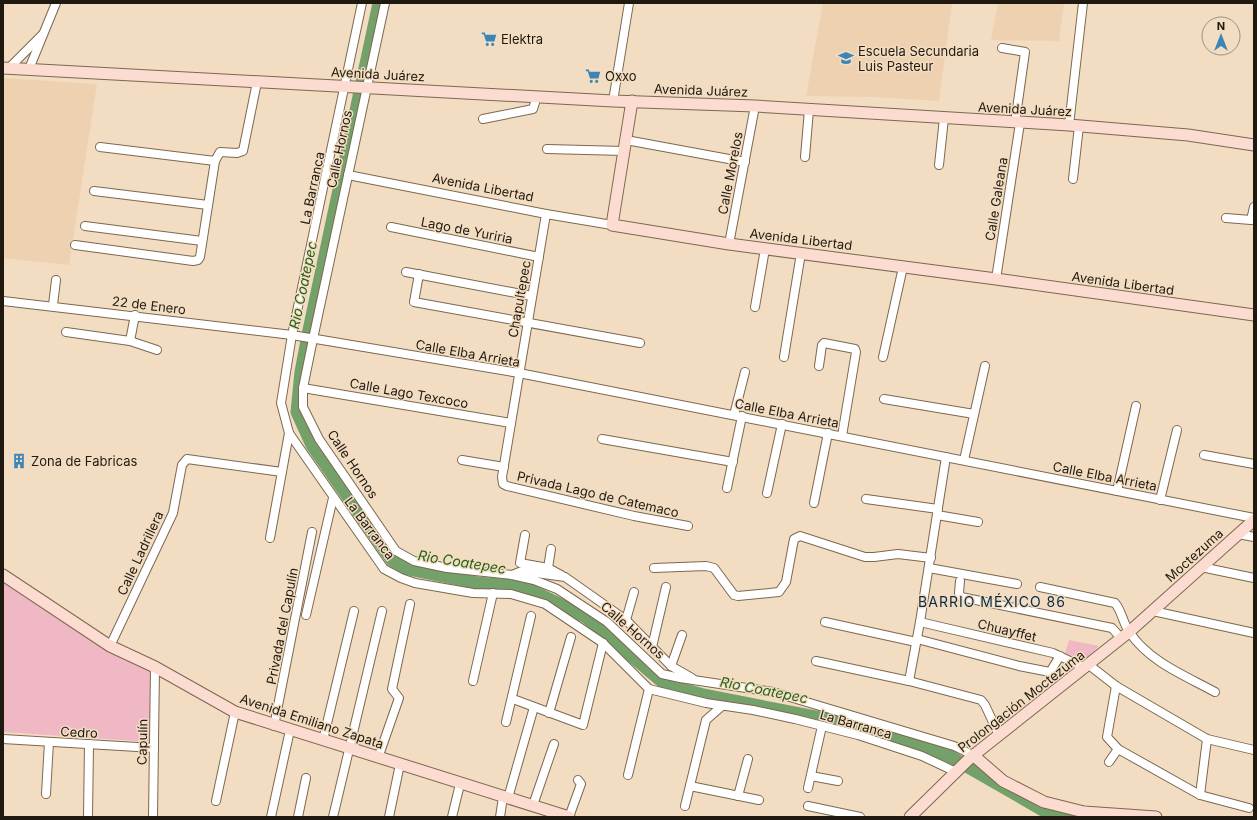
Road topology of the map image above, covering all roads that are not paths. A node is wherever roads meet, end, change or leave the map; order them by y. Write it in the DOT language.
graph roads {
  1 [pos="56,3"];
  2 [pos="362,3"];
  3 [pos="385,3"];
  4 [pos="629,3"];
  5 [pos="1084,3"];
  6 [pos="46,31"];
  7 [pos="1002,48"];
  8 [pos="5,68"];
  9 [pos="28,69"];
  10 [pos="256,82"];
  11 [pos="349,86"];
  12 [pos="365,87"];
  13 [pos="537,96"];
  14 [pos="613,100"];
  15 [pos="632,101"];
  16 [pos="755,106"];
  17 [pos="809,110"];
  18 [pos="944,118"];
  19 [pos="483,119"];
  20 [pos="1018,123"];
  21 [pos="1074,126"];
  22 [pos="1254,145"];
  23 [pos="625,146"];
  24 [pos="100,147"];
  25 [pos="547,149"];
  26 [pos="805,157"];
  27 [pos="215,161"];
  28 [pos="744,162"];
  29 [pos="939,165"];
  30 [pos="348,175"];
  31 [pos="1073,179"];
  32 [pos="94,191"];
  33 [pos="208,205"];
  34 [pos="1254,207"];
  35 [pos="546,214"];
  36 [pos="1226,218"];
  37 [pos="612,225"];
  38 [pos="85,226"];
  39 [pos="391,227"];
  40 [pos="202,241"];
  41 [pos="729,244"];
  42 [pos="75,245"];
  43 [pos="765,249"];
  44 [pos="801,253"];
  45 [pos="539,257"];
  46 [pos="903,267"];
  47 [pos="406,272"];
  48 [pos="419,274"];
  49 [pos="996,279"];
  50 [pos="56,280"];
  51 [pos="532,296"];
  52 [pos="3,301"];
  53 [pos="53,305"];
  54 [pos="755,307"];
  55 [pos="135,315"];
  56 [pos="1254,315"];
  57 [pos="527,321"];
  58 [pos="66,332"];
  59 [pos="293,335"];
  60 [pos="312,338"];
  61 [pos="130,341"];
  62 [pos="640,343"];
  63 [pos="158,350"];
  64 [pos="784,356"];
  65 [pos="883,358"];
  66 [pos="818,366"];
  67 [pos="985,366"];
  68 [pos="744,372"];
  69 [pos="519,373"];
  70 [pos="304,388"];
  71 [pos="884,399"];
  72 [pos="1136,406"];
  73 [pos="974,414"];
  74 [pos="738,415"];
  75 [pos="511,422"];
  76 [pos="782,424"];
  77 [pos="1177,430"];
  78 [pos="289,433"];
  79 [pos="828,433"];
  80 [pos="842,436"];
  81 [pos="602,439"];
  82 [pos="1204,455"];
  83 [pos="946,457"];
  84 [pos="462,460"];
  85 [pos="964,460"];
  86 [pos="733,462"];
  87 [pos="1254,464"];
  88 [pos="504,467"];
  89 [pos="282,472"];
  90 [pos="503,484"];
  91 [pos="727,488"];
  92 [pos="1117,491"];
  93 [pos="767,493"];
  94 [pos="333,498"];
  95 [pos="866,499"];
  96 [pos="1160,500"];
  97 [pos="814,503"];
  98 [pos="937,512"];
  99 [pos="1254,519"];
  100 [pos="978,522"];
  101 [pos="688,526"];
  102 [pos="312,532"];
  103 [pos="1238,534"];
  104 [pos="525,535"];
  105 [pos="1254,537"];
  106 [pos="270,538"];
  107 [pos="551,549"];
  108 [pos="931,558"];
  109 [pos="1201,567"];
  110 [pos="548,568"];
  111 [pos="654,568"];
  112 [pos="929,568"];
  113 [pos="3,575"];
  114 [pos="512,575"];
  115 [pos="565,577"];
  116 [pos="1254,578"];
  117 [pos="960,581"];
  118 [pos="1017,584"];
  119 [pos="666,587"];
  120 [pos="1040,587"];
  121 [pos="634,592"];
  122 [pos="493,594"];
  123 [pos="410,604"];
  124 [pos="382,610"];
  125 [pos="354,611"];
  126 [pos="1154,611"];
  127 [pos="306,615"];
  128 [pos="531,616"];
  129 [pos="626,620"];
  130 [pos="825,622"];
  131 [pos="920,622"];
  132 [pos="1254,633"];
  133 [pos="682,635"];
  134 [pos="1125,635"];
  135 [pos="571,637"];
  136 [pos="917,640"];
  137 [pos="603,643"];
  138 [pos="110,646"];
  139 [pos="652,647"];
  140 [pos="1060,656"];
  141 [pos="816,661"];
  142 [pos="671,666"];
  143 [pos="1087,666"];
  144 [pos="155,667"];
  145 [pos="695,680"];
  146 [pos="473,681"];
  147 [pos="909,681"];
  148 [pos="1116,686"];
  149 [pos="649,689"];
  150 [pos="1215,692"];
  151 [pos="512,699"];
  152 [pos="722,706"];
  153 [pos="534,707"];
  154 [pos="235,712"];
  155 [pos="549,713"];
  156 [pos="506,722"];
  157 [pos="274,726"];
  158 [pos="822,726"];
  159 [pos="290,730"];
  160 [pos="999,735"];
  161 [pos="3,739"];
  162 [pos="1207,739"];
  163 [pos="323,740"];
  164 [pos="49,742"];
  165 [pos="89,744"];
  166 [pos="554,744"];
  167 [pos="154,748"];
  168 [pos="349,748"];
  169 [pos="1118,750"];
  170 [pos="1254,750"];
  171 [pos="972,757"];
  172 [pos="378,758"];
  173 [pos="748,759"];
  174 [pos="1109,762"];
  175 [pos="400,764"];
  176 [pos="956,770"];
  177 [pos="628,775"];
  178 [pos="811,776"];
  179 [pos="306,778"];
  180 [pos="578,780"];
  181 [pos="838,781"];
  182 [pos="460,784"];
  183 [pos="690,786"];
  184 [pos="808,788"];
  185 [pos="46,794"];
  186 [pos="1200,795"];
  187 [pos="738,796"];
  188 [pos="506,798"];
  189 [pos="759,800"];
  190 [pos="216,801"];
  191 [pos="533,805"];
  192 [pos="685,806"];
  193 [pos="808,806"];
  194 [pos="1249,808"];
  195 [pos="557,815"];
  196 [pos="88,817"];
  197 [pos="153,817"];
  198 [pos="271,817"];
  199 [pos="298,817"];
  200 [pos="333,817"];
  201 [pos="389,817"];
  202 [pos="452,817"];
  203 [pos="500,817"];
  204 [pos="569,817"];
  205 [pos="860,817"];
  206 [pos="910,817"];
  207 [pos="1156,817"];
  1 -- 6 [label="street"];
  2 -- 11 [label="street, La Barranca"];
  3 -- 12 [label="street, Calle Hornos"];
  4 -- 14 [label="street"];
  5 -- 21 [label="street"];
  6 -- 8 [label="street"];
  6 -- 9 [label="street"];
  7 -- 20 [label="street, Calle Galeana"];
  8 -- 9 [label="street, Avenida Juárez"];
  9 -- 10 [label="street, Avenida Juárez"];
  10 -- 11 [label="street, Avenida Juárez"];
  10 -- 27 [label="street"];
  11 -- 12 [label="street, Avenida Juárez"];
  11 -- 59 [label="street, La Barranca"];
  12 -- 13 [label="street, Avenida Juárez"];
  12 -- 30 [label="street, Calle Hornos"];
  13 -- 14 [label="street, Avenida Juárez"];
  13 -- 19 [label="street"];
  14 -- 15 [label="street, Avenida Juárez"];
  15 -- 16 [label="street, Avenida Juárez"];
  15 -- 23 [label="street"];
  16 -- 17 [label="street, Avenida Juárez"];
  16 -- 28 [label="street, Calle Morelos"];
  17 -- 18 [label="street, Avenida Juárez"];
  17 -- 26 [label="street"];
  18 -- 20 [label="street, Avenida Juárez"];
  18 -- 29 [label="street"];
  20 -- 21 [label="street, Avenida Juárez"];
  20 -- 49 [label="street, Calle Galeana"];
  21 -- 22 [label="street, Avenida Juárez"];
  21 -- 31 [label="street"];
  23 -- 25 [label="street"];
  23 -- 28 [label="street"];
  23 -- 37 [label="street"];
  24 -- 27 [label="street"];
  27 -- 33 [label="street"];
  28 -- 41 [label="street, Calle Morelos"];
  30 -- 35 [label="street, Avenida Libertad"];
  30 -- 60 [label="street, Calle Hornos"];
  32 -- 33 [label="street"];
  33 -- 40 [label="street"];
  34 -- 36 [label="street"];
  35 -- 37 [label="street, Avenida Libertad"];
  35 -- 45 [label="street, Chapultepec"];
  37 -- 41 [label="street, Avenida Libertad"];
  38 -- 40 [label="street"];
  39 -- 45 [label="street, Lago de Yuriria"];
  40 -- 42 [label="street"];
  41 -- 43 [label="street, Avenida Libertad"];
  43 -- 44 [label="street, Avenida Libertad"];
  43 -- 54 [label="street"];
  44 -- 46 [label="street, Avenida Libertad"];
  44 -- 64 [label="street"];
  45 -- 51 [label="street, Chapultepec"];
  46 -- 49 [label="street, Avenida Libertad"];
  46 -- 65 [label="street"];
  47 -- 48 [label="street"];
  48 -- 51 [label="street"];
  48 -- 57 [label="street"];
  49 -- 56 [label="street, Avenida Libertad"];
  50 -- 53 [label="street"];
  51 -- 57 [label="street, Chapultepec"];
  52 -- 53 [label="street, 22 de Enero"];
  53 -- 55 [label="street, 22 de Enero"];
  55 -- 59 [label="street, 22 de Enero"];
  55 -- 61 [label="street"];
  57 -- 62 [label="street"];
  57 -- 69 [label="street, Chapultepec"];
  58 -- 61 [label="street"];
  59 -- 60 [label="street, 22 de Enero"];
  59 -- 78 [label="street, La Barranca"];
  60 -- 69 [label="street, Calle Elba Arrieta"];
  60 -- 70 [label="street, Calle Hornos"];
  61 -- 63 [label="street"];
  66 -- 80 [label="street"];
  67 -- 73 [label="street"];
  68 -- 74 [label="street"];
  69 -- 74 [label="street, Calle Elba Arrieta"];
  69 -- 75 [label="street, Chapultepec"];
  70 -- 75 [label="street, Calle Lago Texcoco"];
  70 -- 114 [label="street, Calle Hornos"];
  71 -- 73 [label="street"];
  72 -- 92 [label="street"];
  73 -- 85 [label="street"];
  74 -- 76 [label="street, Calle Elba Arrieta"];
  74 -- 86 [label="street"];
  75 -- 88 [label="street, Chapultepec"];
  76 -- 79 [label="street, Calle Elba Arrieta"];
  76 -- 93 [label="street"];
  77 -- 96 [label="street"];
  78 -- 89 [label="street"];
  78 -- 94 [label="street, La Barranca"];
  79 -- 80 [label="street, Calle Elba Arrieta"];
  79 -- 97 [label="street"];
  80 -- 83 [label="street, Calle Elba Arrieta"];
  81 -- 86 [label="street"];
  82 -- 87 [label="street"];
  83 -- 85 [label="street, Calle Elba Arrieta"];
  83 -- 98 [label="street"];
  84 -- 88 [label="street"];
  85 -- 92 [label="street, Calle Elba Arrieta"];
  86 -- 91 [label="street"];
  88 -- 90 [label="street, Chapultepec"];
  89 -- 106 [label="street"];
  89 -- 138 [label="street, Calle Ladrillera"];
  90 -- 101 [label="street, Privada Lago de Catemaco"];
  92 -- 96 [label="street, Calle Elba Arrieta"];
  94 -- 122 [label="street, La Barranca"];
  94 -- 127 [label="street"];
  95 -- 98 [label="street"];
  96 -- 99 [label="street, Calle Elba Arrieta"];
  98 -- 100 [label="street"];
  98 -- 108 [label="street"];
  99 -- 103 [label="street, Moctezuma"];
  102 -- 157 [label="street, Privada del Capulín"];
  103 -- 105 [label="street"];
  103 -- 109 [label="street, Moctezuma"];
  104 -- 110 [label="street"];
  107 -- 110 [label="street"];
  108 -- 111 [label="street"];
  108 -- 112 [label="street"];
  109 -- 116 [label="street"];
  109 -- 126 [label="street, Moctezuma"];
  110 -- 115 [label="street"];
  112 -- 118 [label="street"];
  112 -- 131 [label="street"];
  113 -- 138 [label="street, Avenida Emiliano Zapata"];
  114 -- 115 [label="street"];
  114 -- 145 [label="street, Calle Hornos"];
  115 -- 129 [label="street"];
  117 -- 134 [label="street"];
  119 -- 139 [label="street"];
  120 -- 134 [label="street"];
  121 -- 129 [label="street"];
  122 -- 137 [label="street, La Barranca"];
  122 -- 146 [label="street"];
  123 -- 172 [label="street"];
  124 -- 168 [label="street"];
  125 -- 163 [label="street"];
  126 -- 132 [label="street"];
  126 -- 134 [label="street, Prolongación Moctezuma"];
  128 -- 151 [label="street"];
  129 -- 139 [label="street"];
  130 -- 136 [label="street"];
  131 -- 136 [label="street"];
  131 -- 140 [label="street, Chuayffet"];
  133 -- 142 [label="street"];
  134 -- 143 [label="street, Prolongación Moctezuma"];
  134 -- 150 [label="street"];
  135 -- 155 [label="street"];
  136 -- 140 [label="street"];
  136 -- 147 [label="street"];
  137 -- 149 [label="street, La Barranca"];
  137 -- 155 [label="street"];
  138 -- 144 [label="street, Avenida Emiliano Zapata"];
  139 -- 142 [label="street"];
  140 -- 143 [label="street, Chuayffet"];
  141 -- 147 [label="street"];
  142 -- 145 [label="street"];
  143 -- 148 [label="street, Chuayffet"];
  143 -- 160 [label="street, Prolongación Moctezuma"];
  144 -- 154 [label="street, Avenida Emiliano Zapata"];
  144 -- 167 [label="street, Capulín"];
  145 -- 171 [label="street, Calle Hornos"];
  147 -- 160 [label="street"];
  148 -- 162 [label="street, Chuayffet"];
  148 -- 169 [label="street"];
  149 -- 152 [label="street, La Barranca"];
  149 -- 177 [label="street"];
  151 -- 153 [label="street"];
  151 -- 156 [label="street"];
  152 -- 158 [label="street, La Barranca"];
  152 -- 183 [label="street"];
  153 -- 155 [label="street"];
  153 -- 188 [label="street"];
  154 -- 157 [label="street, Avenida Emiliano Zapata"];
  154 -- 190 [label="street"];
  157 -- 159 [label="street, Avenida Emiliano Zapata"];
  158 -- 176 [label="street, La Barranca"];
  158 -- 178 [label="street"];
  159 -- 163 [label="street, Avenida Emiliano Zapata"];
  159 -- 198 [label="street"];
  160 -- 171 [label="street, Prolongación Moctezuma"];
  161 -- 164 [label="street, Cedro"];
  162 -- 170 [label="street, Chuayffet"];
  162 -- 186 [label="street"];
  163 -- 168 [label="street, Avenida Emiliano Zapata"];
  164 -- 165 [label="street, Cedro"];
  164 -- 185 [label="street"];
  165 -- 167 [label="street, Cedro"];
  165 -- 196 [label="street"];
  166 -- 191 [label="street"];
  167 -- 197 [label="street, Capulín"];
  168 -- 172 [label="street, Avenida Emiliano Zapata"];
  168 -- 200 [label="street"];
  169 -- 174 [label="street"];
  169 -- 186 [label="street"];
  171 -- 176 [label="street, Prolongación Moctezuma"];
  171 -- 207 [label="street, Calle Hornos"];
  172 -- 175 [label="street, Avenida Emiliano Zapata"];
  173 -- 187 [label="street"];
  175 -- 182 [label="street, Avenida Emiliano Zapata"];
  175 -- 201 [label="street"];
  176 -- 206 [label="street, Prolongación Moctezuma"];
  178 -- 181 [label="street"];
  178 -- 184 [label="street"];
  179 -- 199 [label="street"];
  180 -- 204 [label="street"];
  182 -- 188 [label="street, Avenida Emiliano Zapata"];
  182 -- 202 [label="street"];
  183 -- 187 [label="street"];
  183 -- 192 [label="street"];
  186 -- 194 [label="street"];
  187 -- 189 [label="street"];
  188 -- 191 [label="street, Avenida Emiliano Zapata"];
  188 -- 203 [label="street"];
  191 -- 195 [label="street, Avenida Emiliano Zapata"];
  193 -- 205 [label="street"];
  195 -- 204 [label="street, Avenida Emiliano Zapata"];
}
